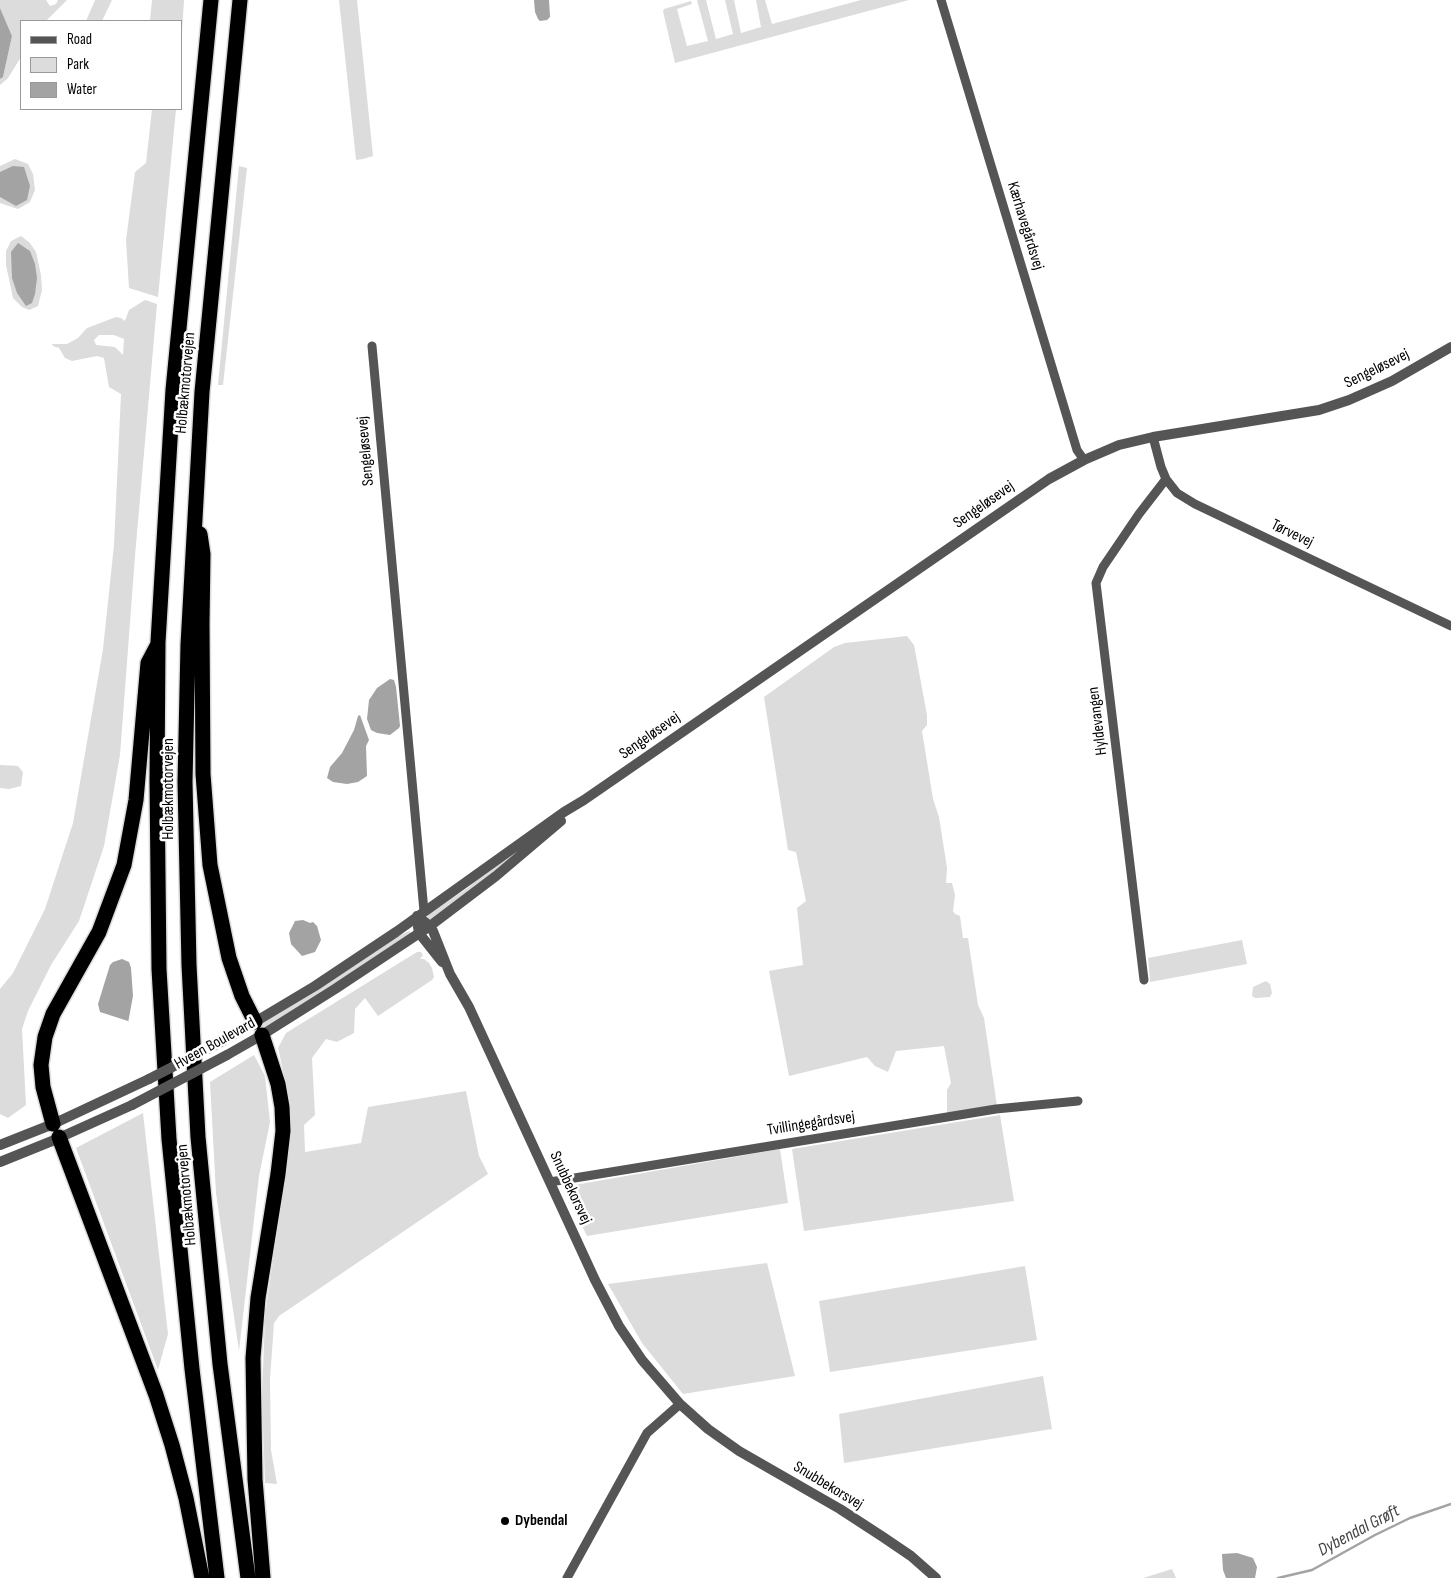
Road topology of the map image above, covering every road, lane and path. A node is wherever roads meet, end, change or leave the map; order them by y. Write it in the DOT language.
graph roads {
  1 [pos="211,0"];
  2 [pos="240,0"];
  3 [pos="942,0"];
  4 [pos="372,346"];
  5 [pos="1451,347"];
  6 [pos="1153,437"];
  7 [pos="1084,460"];
  8 [pos="1166,479"];
  9 [pos="195,503"];
  10 [pos="1451,626"];
  11 [pos="158,642"];
  12 [pos="584,800"];
  13 [pos="420,914"];
  14 [pos="430,926"];
  15 [pos="419,933"];
  16 [pos="450,974"];
  17 [pos="1144,980"];
  18 [pos="255,1022"];
  19 [pos="262,1036"];
  20 [pos="1078,1101"];
  21 [pos="56,1130"];
  22 [pos="0,1145"];
  23 [pos="0,1162"];
  24 [pos="550,1182"];
  25 [pos="680,1404"];
  26 [pos="202,1578"];
  27 [pos="217,1578"];
  28 [pos="248,1578"];
  29 [pos="263,1578"];
  30 [pos="567,1578"];
  31 [pos="936,1578"];
  1 -- 11 [label="highway, Holbækmotorvejen"];
  2 -- 9 [label="highway, Holbækmotorvejen"];
  3 -- 7 [label="street, Kærhavegårdsvej"];
  4 -- 13 [label="street, Sengeløsevej"];
  5 -- 6 [label="street, Sengeløsevej"];
  6 -- 7 [label="street, Sengeløsevej"];
  6 -- 8 [label="street, Tørvevej"];
  7 -- 12 [label="street, Sengeløsevej"];
  8 -- 10 [label="street, Tørvevej"];
  8 -- 17 [label="street, Hyldevangen"];
  9 -- 18 [label="highway"];
  9 -- 28 [label="highway, Holbækmotorvejen"];
  11 -- 21 [label="highway"];
  11 -- 27 [label="highway, Holbækmotorvejen"];
  12 -- 13 [label="street, Sengeløsevej"];
  12 -- 14 [label="street, Sengeløsevej"];
  13 -- 14 [label="street, Snubbekorsvej"];
  13 -- 15 [label="street"];
  13 -- 18 [label="street, Hveen Boulevard"];
  14 -- 15 [label="street, Hveen Boulevard"];
  14 -- 16 [label="street, Snubbekorsvej"];
  15 -- 16 [label="street, Snubbekorsvej"];
  15 -- 19 [label="street, Hveen Boulevard"];
  16 -- 24 [label="street, Snubbekorsvej"];
  18 -- 19 [label="street"];
  18 -- 21 [label="street, Hveen Boulevard, bridge"];
  19 -- 21 [label="street, Hveen Boulevard, bridge"];
  19 -- 29 [label="highway"];
  20 -- 24 [label="street, Tvillingegårdsvej"];
  21 -- 22 [label="street, Hveen Boulevard"];
  21 -- 23 [label="street, Hveen Boulevard"];
  21 -- 26 [label="highway"];
  24 -- 25 [label="street, Snubbekorsvej"];
  25 -- 30 [label="street"];
  25 -- 31 [label="street, Snubbekorsvej"];
}
